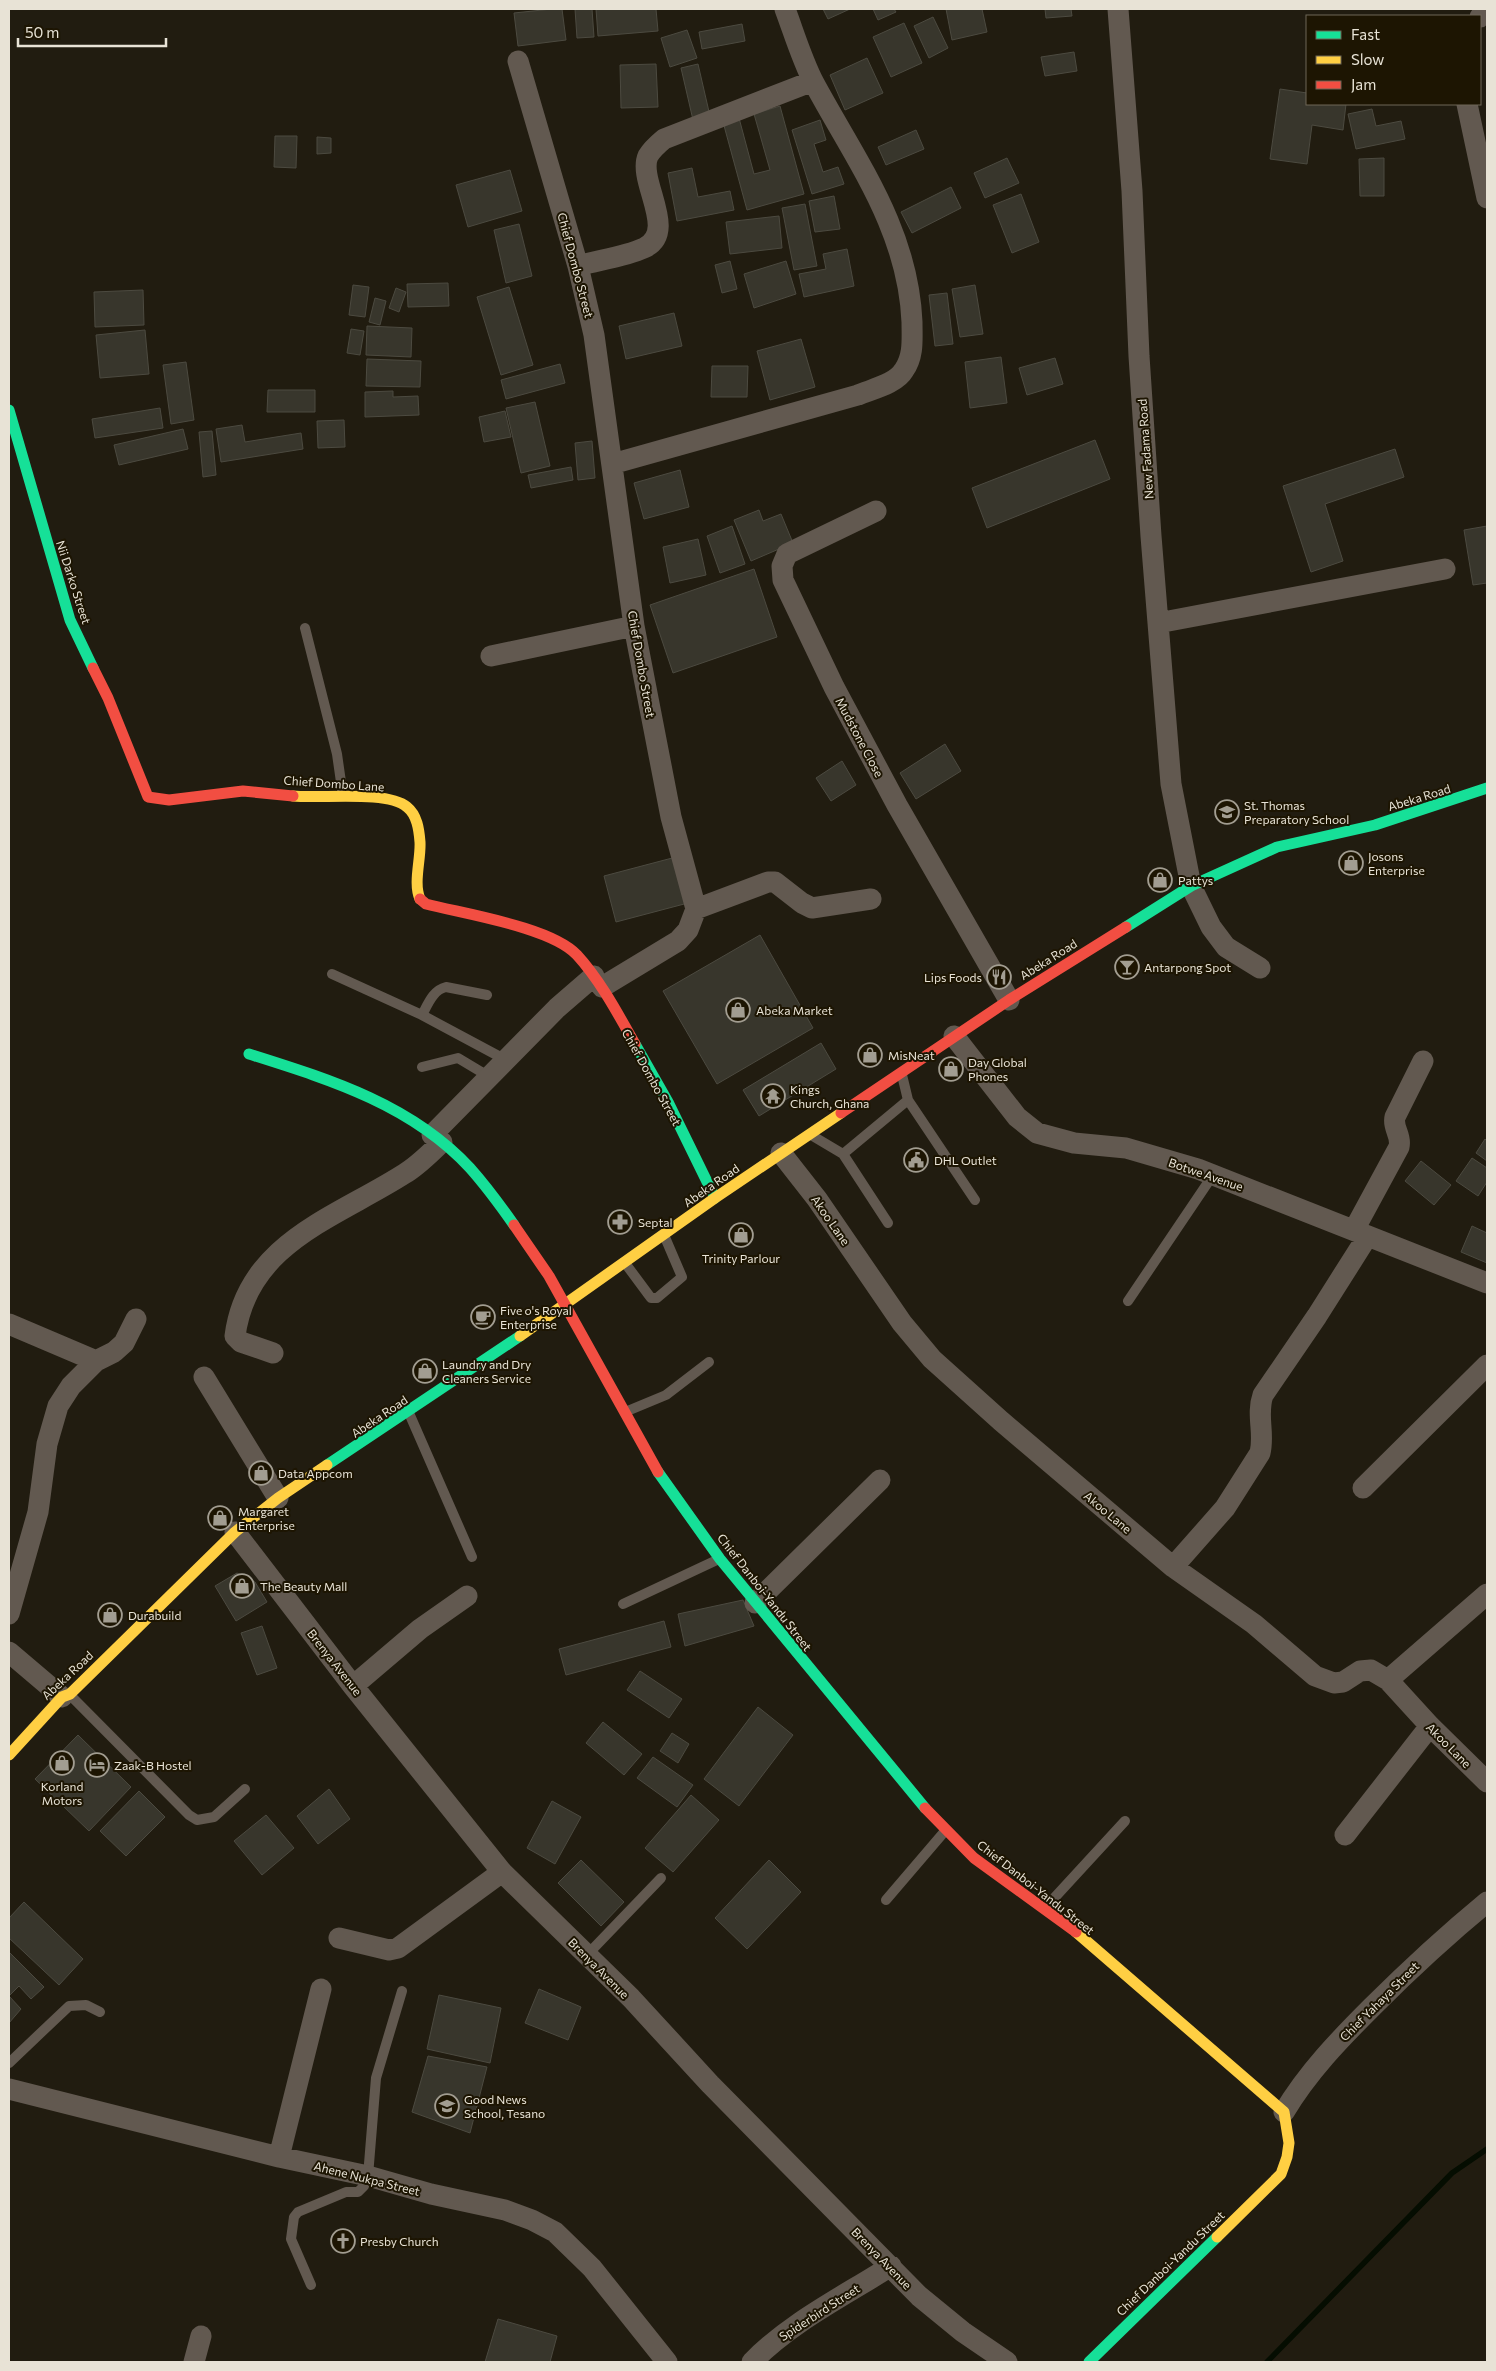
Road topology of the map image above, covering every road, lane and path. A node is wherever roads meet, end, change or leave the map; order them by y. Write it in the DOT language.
graph roads {
  1 [pos="785,9"];
  2 [pos="1118,9"];
  3 [pos="518,61"];
  4 [pos="813,81"];
  5 [pos="1466,105"];
  6 [pos="1483,165"];
  7 [pos="1487,198"];
  8 [pos="578,266"];
  9 [pos="9,410"];
  10 [pos="612,464"];
  11 [pos="876,511"];
  12 [pos="1445,568"];
  13 [pos="1158,623"];
  14 [pos="634,626"];
  15 [pos="305,628"];
  16 [pos="491,656"];
  17 [pos="140,784"];
  18 [pos="1487,788"];
  19 [pos="343,796"];
  20 [pos="1191,886"];
  21 [pos="871,899"];
  22 [pos="696,909"];
  23 [pos="1260,968"];
  24 [pos="332,974"];
  25 [pos="598,982"];
  26 [pos="487,995"];
  27 [pos="1008,1000"];
  28 [pos="422,1015"];
  29 [pos="954,1036"];
  30 [pos="249,1054"];
  31 [pos="506,1060"];
  32 [pos="1423,1060"];
  33 [pos="422,1067"];
  34 [pos="902,1071"];
  35 [pos="488,1076"];
  36 [pos="908,1100"];
  37 [pos="809,1134"];
  38 [pos="437,1138"];
  39 [pos="781,1154"];
  40 [pos="843,1154"];
  41 [pos="1213,1175"];
  42 [pos="715,1198"];
  43 [pos="975,1200"];
  44 [pos="888,1222"];
  45 [pos="664,1234"];
  46 [pos="1361,1234"];
  47 [pos="624,1263"];
  48 [pos="1487,1283"];
  49 [pos="1128,1300"];
  50 [pos="565,1305"];
  51 [pos="136,1319"];
  52 [pos="9,1324"];
  53 [pos="273,1353"];
  54 [pos="96,1361"];
  55 [pos="709,1362"];
  56 [pos="1487,1365"];
  57 [pos="204,1377"];
  58 [pos="408,1412"];
  59 [pos="624,1412"];
  60 [pos="880,1480"];
  61 [pos="1363,1488"];
  62 [pos="278,1498"];
  63 [pos="236,1532"];
  64 [pos="472,1557"];
  65 [pos="720,1559"];
  66 [pos="1173,1567"];
  67 [pos="1487,1594"];
  68 [pos="467,1596"];
  69 [pos="755,1603"];
  70 [pos="623,1604"];
  71 [pos="9,1614"];
  72 [pos="9,1652"];
  73 [pos="1388,1680"];
  74 [pos="354,1686"];
  75 [pos="66,1695"];
  76 [pos="1430,1726"];
  77 [pos="9,1755"];
  78 [pos="1487,1782"];
  79 [pos="245,1789"];
  80 [pos="1125,1821"];
  81 [pos="946,1830"];
  82 [pos="1345,1835"];
  83 [pos="502,1872"];
  84 [pos="661,1878"];
  85 [pos="886,1900"];
  86 [pos="1487,1902"];
  87 [pos="1044,1909"];
  88 [pos="339,1938"];
  89 [pos="587,1955"];
  90 [pos="322,1989"];
  91 [pos="402,1991"];
  92 [pos="100,2012"];
  93 [pos="9,2062"];
  94 [pos="9,2089"];
  95 [pos="1284,2112"];
  96 [pos="279,2157"];
  97 [pos="368,2176"];
  98 [pos="891,2266"];
  99 [pos="311,2285"];
  100 [pos="200,2336"];
  101 [pos="194,2362"];
  102 [pos="667,2362"];
  103 [pos="752,2362"];
  104 [pos="1007,2362"];
  105 [pos="1089,2362"];
  1 -- 4 [label="street"];
  2 -- 13 [label="street, New Fadama Road"];
  3 -- 8 [label="street, Chief Dombo Street"];
  4 -- 8 [label="street"];
  4 -- 10 [label="street"];
  5 -- 6 [label="street"];
  6 -- 7 [label="street"];
  8 -- 10 [label="street, Chief Dombo Street"];
  9 -- 17 [label="street, Nii Darko Street"];
  10 -- 14 [label="street, Chief Dombo Street"];
  11 -- 27 [label="street, Mudstone Close"];
  12 -- 13 [label="street"];
  13 -- 20 [label="street, New Fadama Road"];
  14 -- 16 [label="street"];
  14 -- 22 [label="street, Chief Dombo Street"];
  15 -- 19 [label="lane"];
  17 -- 19 [label="street, Chief Dombo Lane"];
  18 -- 20 [label="street, Abeka Road"];
  19 -- 25 [label="street, Chief Dombo Lane"];
  20 -- 23 [label="street, New Fadama Road"];
  20 -- 27 [label="street, Abeka Road"];
  21 -- 22 [label="street"];
  22 -- 25 [label="street"];
  24 -- 28 [label="lane"];
  25 -- 31 [label="street"];
  25 -- 42 [label="street, Chief Dombo Street"];
  26 -- 28 [label="lane"];
  27 -- 29 [label="street, Abeka Road"];
  28 -- 31 [label="lane"];
  29 -- 34 [label="street, Abeka Road"];
  29 -- 41 [label="street, Botwe Avenue"];
  30 -- 38 [label="street, Chief Danboi-Yandu Street"];
  31 -- 35 [label="street"];
  32 -- 46 [label="street"];
  33 -- 35 [label="lane"];
  34 -- 36 [label="lane"];
  34 -- 37 [label="street, Abeka Road"];
  35 -- 38 [label="street"];
  36 -- 40 [label="lane"];
  36 -- 43 [label="lane"];
  37 -- 39 [label="street, Abeka Road"];
  37 -- 40 [label="lane"];
  38 -- 50 [label="street, Chief Danboi-Yandu Street"];
  38 -- 53 [label="street"];
  39 -- 42 [label="street, Abeka Road"];
  39 -- 66 [label="street, Akoo Lane"];
  40 -- 44 [label="lane"];
  41 -- 46 [label="street, Botwe Avenue"];
  41 -- 49 [label="lane"];
  42 -- 45 [label="street, Abeka Road"];
  45 -- 47 [label="street, Abeka Road"];
  45 -- 47 [label="lane"];
  46 -- 48 [label="street, Botwe Avenue"];
  46 -- 66 [label="street"];
  47 -- 50 [label="street, Abeka Road"];
  50 -- 58 [label="street, Abeka Road"];
  50 -- 59 [label="street, Chief Danboi-Yandu Street"];
  51 -- 54 [label="street"];
  52 -- 54 [label="street"];
  54 -- 71 [label="street"];
  55 -- 59 [label="lane"];
  56 -- 61 [label="street"];
  57 -- 62 [label="street"];
  58 -- 62 [label="street, Abeka Road"];
  58 -- 64 [label="lane"];
  59 -- 65 [label="street, Chief Danboi-Yandu Street"];
  60 -- 69 [label="street"];
  62 -- 63 [label="street, Abeka Road"];
  63 -- 74 [label="street, Brenya Avenue"];
  63 -- 75 [label="street, Abeka Road"];
  65 -- 69 [label="street, Chief Danboi-Yandu Street"];
  65 -- 70 [label="lane"];
  66 -- 73 [label="street, Akoo Lane"];
  67 -- 73 [label="street"];
  68 -- 74 [label="street"];
  69 -- 81 [label="street, Chief Danboi-Yandu Street"];
  72 -- 75 [label="street"];
  73 -- 76 [label="street, Akoo Lane"];
  74 -- 83 [label="street, Brenya Avenue"];
  75 -- 77 [label="street, Abeka Road"];
  75 -- 79 [label="lane"];
  76 -- 78 [label="street, Akoo Lane"];
  76 -- 82 [label="street"];
  80 -- 87 [label="lane"];
  81 -- 85 [label="lane"];
  81 -- 87 [label="street, Chief Danboi-Yandu Street"];
  83 -- 88 [label="street"];
  83 -- 89 [label="street, Brenya Avenue"];
  84 -- 89 [label="lane"];
  86 -- 95 [label="street, Chief Yahaya Street"];
  87 -- 95 [label="street, Chief Danboi-Yandu Street"];
  89 -- 98 [label="street, Brenya Avenue"];
  90 -- 96 [label="street"];
  91 -- 97 [label="lane"];
  92 -- 93 [label="lane"];
  94 -- 96 [label="street, Ahene Nukpa Street"];
  95 -- 105 [label="street, Chief Danboi-Yandu Street"];
  96 -- 97 [label="street, Ahene Nukpa Street"];
  97 -- 99 [label="lane"];
  97 -- 102 [label="street, Ahene Nukpa Street"];
  98 -- 103 [label="street, Spiderbird Street"];
  98 -- 104 [label="street, Brenya Avenue"];
  100 -- 101 [label="street"];
}
